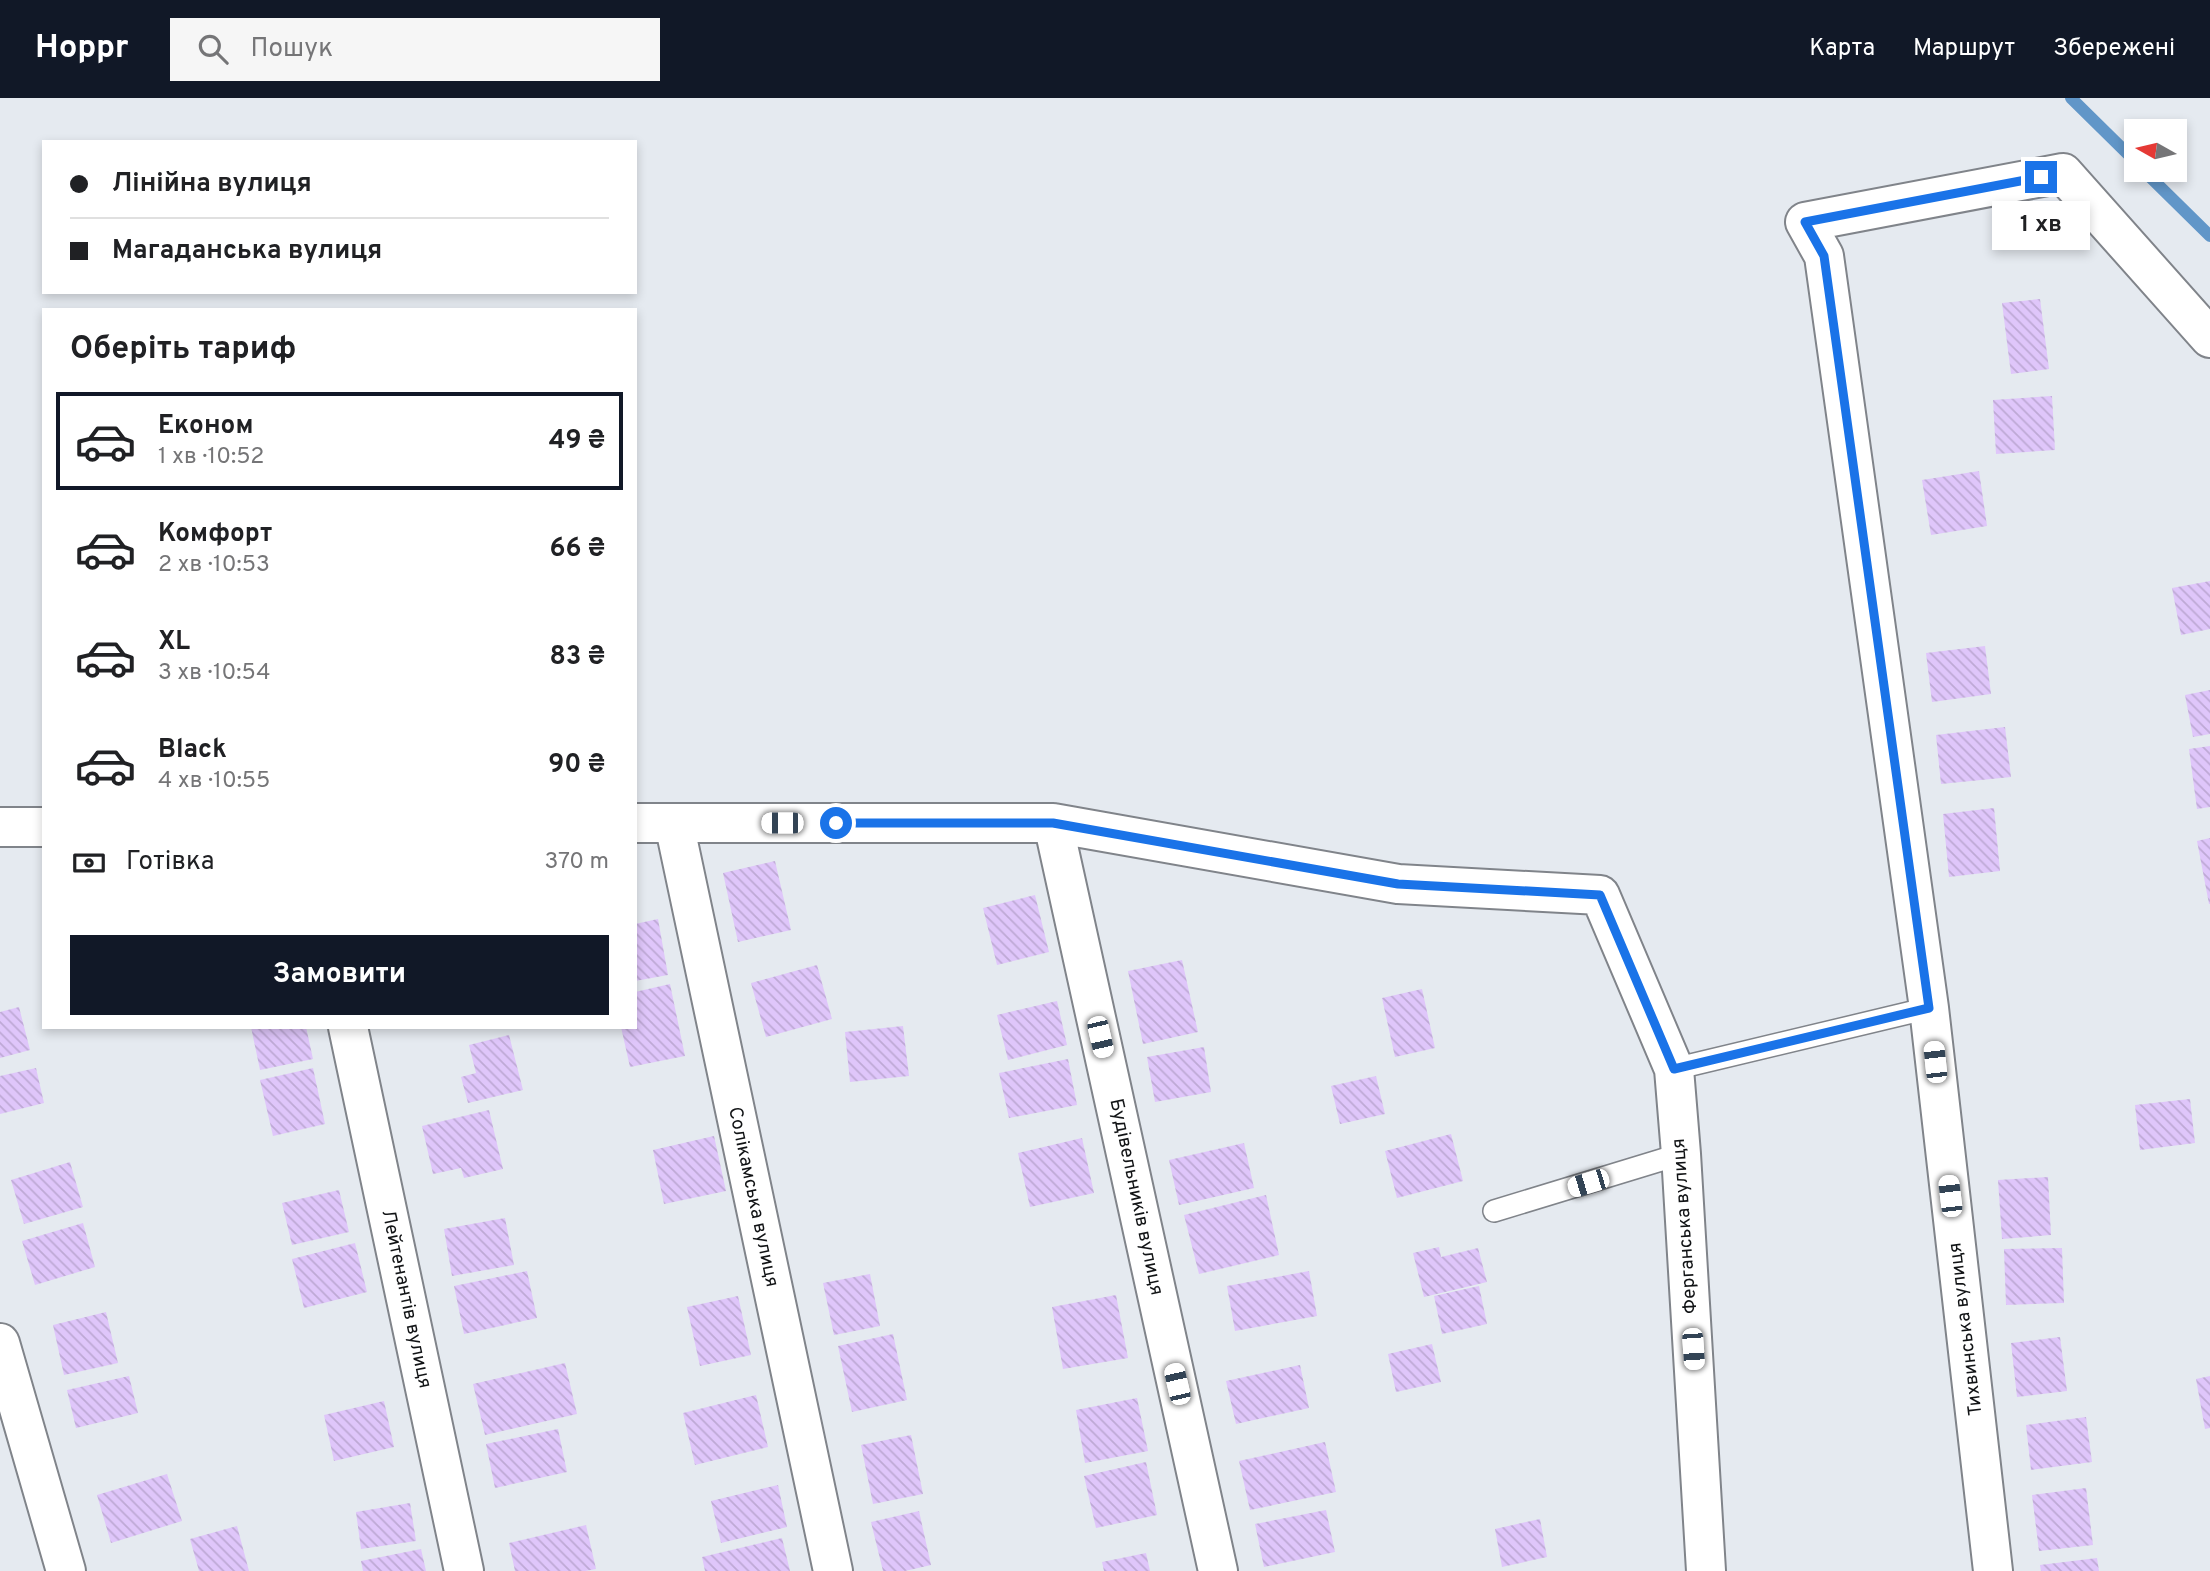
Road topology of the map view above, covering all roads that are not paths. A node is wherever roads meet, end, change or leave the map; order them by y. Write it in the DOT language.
graph roads {
  1 [pos="2210,338"];
  2 [pos="637,823"];
  3 [pos="674,823"];
  4 [pos="1053,823"];
  5 [pos="0,827"];
  6 [pos="42,827"];
  7 [pos="1929,1008"];
  8 [pos="348,1029"];
  9 [pos="1674,1069"];
  10 [pos="1681,1154"];
  11 [pos="1494,1211"];
  12 [pos="0,1343"];
  13 [pos="66,1571"];
  14 [pos="464,1571"];
  15 [pos="833,1571"];
  16 [pos="1218,1571"];
  17 [pos="1706,1571"];
  18 [pos="1993,1571"];
  1 -- 7 [label="street, Тихвинська вулиця"];
  2 -- 3 [label="street"];
  3 -- 4 [label="street"];
  3 -- 15 [label="street, Солікамська вулиця"];
  4 -- 9 [label="street, Ферганська вулиця"];
  4 -- 16 [label="street, Будівельників вулиця"];
  5 -- 6 [label="street"];
  7 -- 9 [label="lane"];
  7 -- 18 [label="street, Тихвинська вулиця"];
  8 -- 14 [label="street, Лейтенантів вулиця"];
  9 -- 10 [label="street, Ферганська вулиця"];
  10 -- 11 [label="lane"];
  10 -- 17 [label="street, Ферганська вулиця"];
  12 -- 13 [label="street"];
}
